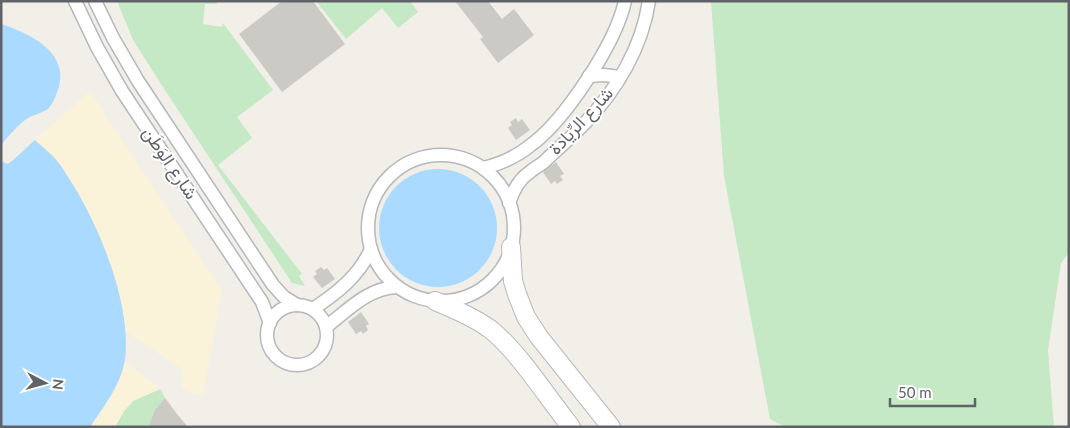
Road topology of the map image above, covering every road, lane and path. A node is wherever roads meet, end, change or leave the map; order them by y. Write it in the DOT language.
graph roads {
  1 [pos="75,1"];
  2 [pos="95,1"];
  3 [pos="625,1"];
  4 [pos="649,1"];
  5 [pos="589,76"];
  6 [pos="620,78"];
  7 [pos="483,168"];
  8 [pos="509,203"];
  9 [pos="511,247"];
  10 [pos="371,249"];
  11 [pos="397,287"];
  12 [pos="435,301"];
  13 [pos="297,305"];
  14 [pos="313,309"];
  15 [pos="270,323"];
  16 [pos="326,327"];
  17 [pos="571,427"];
  18 [pos="611,427"];
  1 -- 15 [label="street, شارع الوَطَن"];
  2 -- 13 [label="street, شارع الوَطَن"];
  3 -- 5 [label="street, شارع الرِّيادة"];
  4 -- 6 [label="street, شارع الرِّيادة"];
  5 -- 6 [label="street"];
  5 -- 7 [label="street, شارع الرِّيادة"];
  6 -- 8 [label="street, شارع الرِّيادة"];
  7 -- 8 [label="street"];
  7 -- 10 [label="street"];
  8 -- 9 [label="street"];
  9 -- 12 [label="street"];
  9 -- 18 [label="street"];
  10 -- 11 [label="street"];
  10 -- 14 [label="street"];
  11 -- 12 [label="street"];
  11 -- 16 [label="street"];
  12 -- 17 [label="street"];
  13 -- 14 [label="street"];
  13 -- 15 [label="street"];
  14 -- 16 [label="street"];
  15 -- 16 [label="street"];
}
